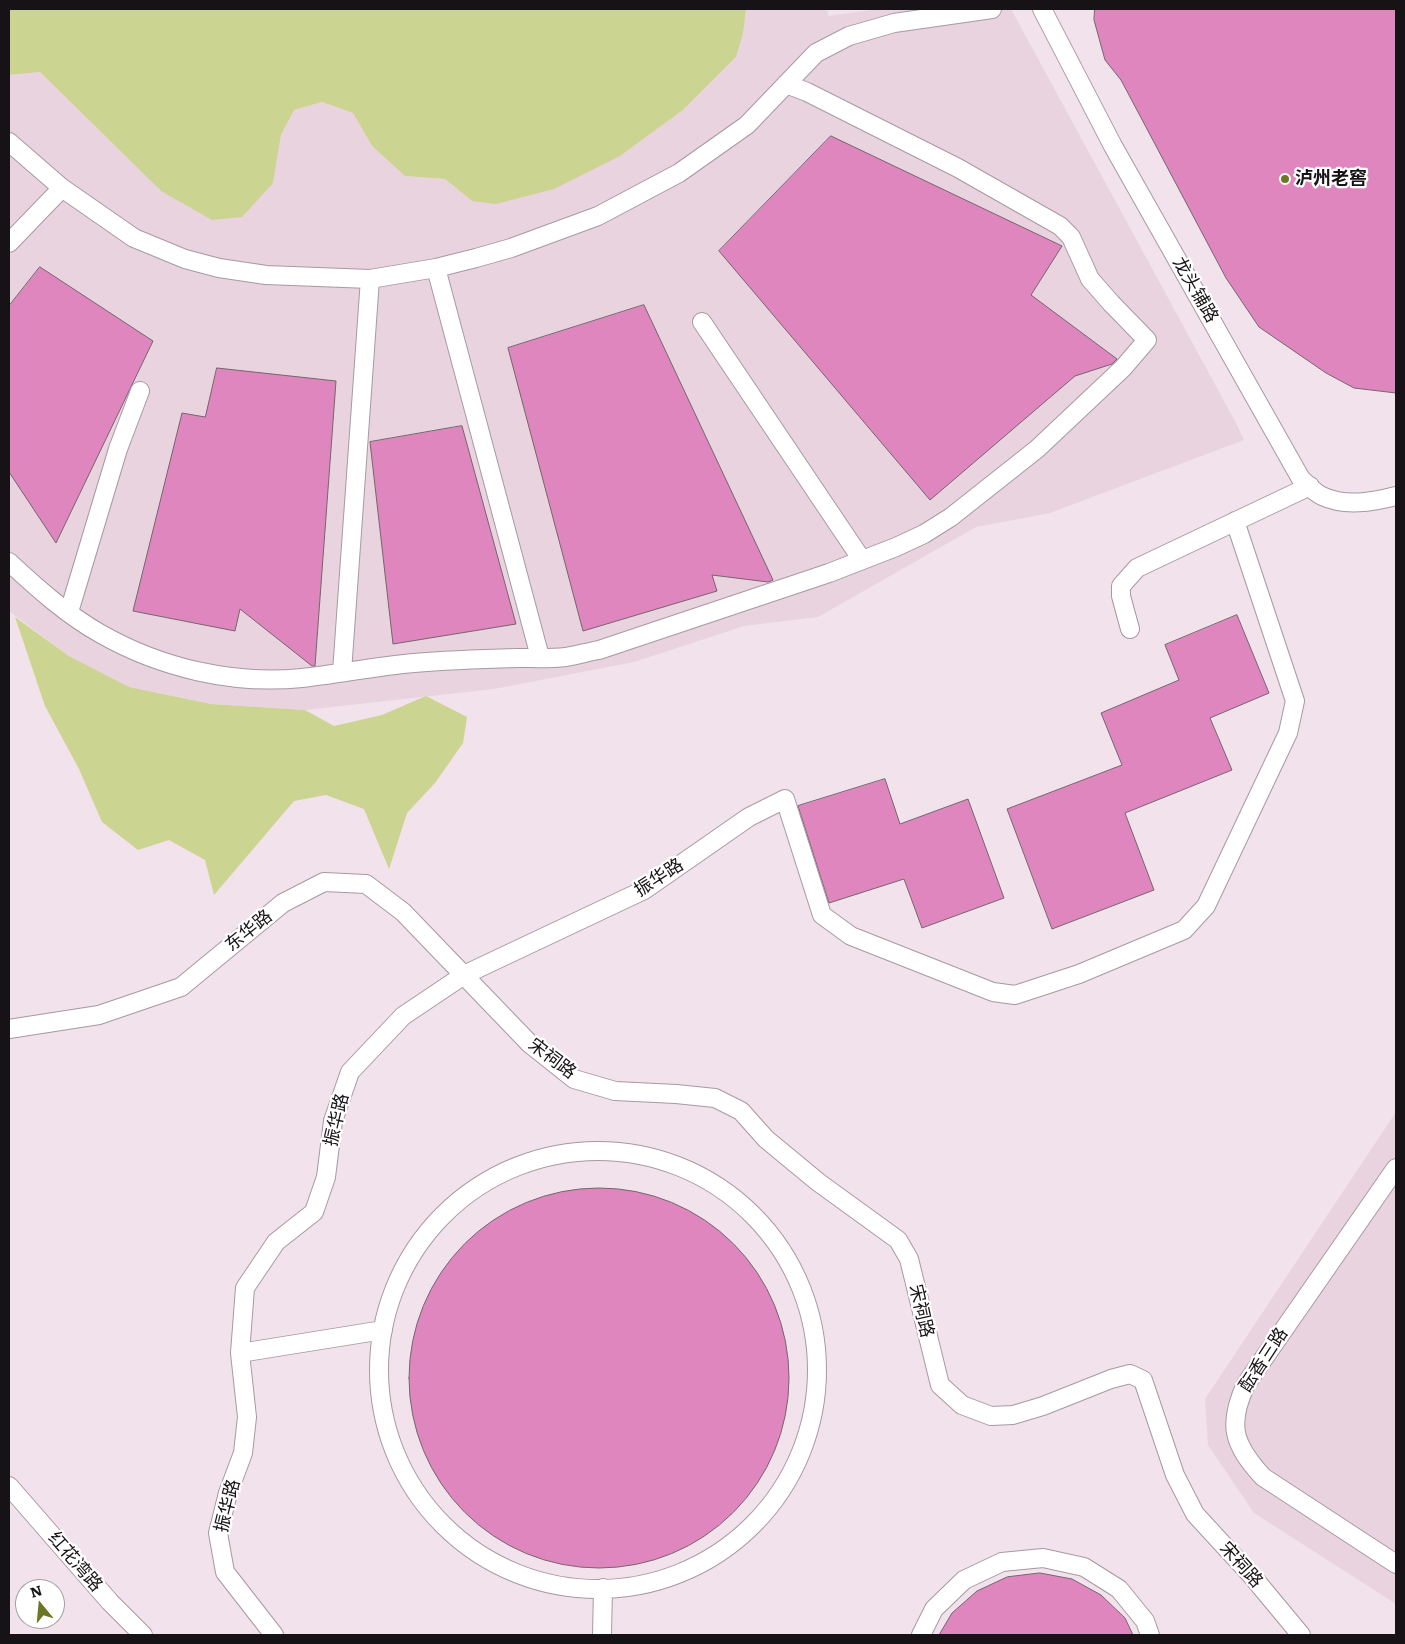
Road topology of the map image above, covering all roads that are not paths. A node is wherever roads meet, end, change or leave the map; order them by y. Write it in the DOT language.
graph roads {
  1 [pos="992,9"];
  2 [pos="1042,9"];
  3 [pos="786,84"];
  4 [pos="9,142"];
  5 [pos="62,188"];
  6 [pos="9,243"];
  7 [pos="436,268"];
  8 [pos="370,279"];
  9 [pos="702,322"];
  10 [pos="140,391"];
  11 [pos="1310,486"];
  12 [pos="1396,496"];
  13 [pos="1235,521"];
  14 [pos="862,560"];
  15 [pos="9,562"];
  16 [pos="69,612"];
  17 [pos="1130,629"];
  18 [pos="540,658"];
  19 [pos="342,672"];
  20 [pos="464,975"];
  21 [pos="9,1029"];
  22 [pos="1396,1168"];
  23 [pos="383,1330"];
  24 [pos="240,1353"];
  25 [pos="9,1486"];
  26 [pos="1396,1564"];
  27 [pos="603,1588"];
  28 [pos="143,1635"];
  29 [pos="274,1635"];
  30 [pos="602,1635"];
  31 [pos="921,1635"];
  32 [pos="1150,1635"];
  33 [pos="1302,1635"];
  1 -- 3 [label="street"];
  2 -- 11 [label="street, 龙头铺路"];
  3 -- 7 [label="street"];
  3 -- 14 [label="street"];
  4 -- 5 [label="street"];
  5 -- 6 [label="street"];
  5 -- 8 [label="street"];
  7 -- 8 [label="street"];
  7 -- 18 [label="street"];
  8 -- 19 [label="street"];
  9 -- 14 [label="street"];
  10 -- 16 [label="street"];
  11 -- 12 [label="street, 龙头铺路"];
  11 -- 13 [label="street"];
  13 -- 17 [label="street"];
  13 -- 20 [label="street, 振华路"];
  14 -- 18 [label="street"];
  15 -- 16 [label="street"];
  16 -- 19 [label="street"];
  18 -- 19 [label="street"];
  20 -- 21 [label="street, 东华路"];
  20 -- 24 [label="street, 振华路"];
  20 -- 33 [label="street, 宋祠路"];
  22 -- 26 [label="street, 酝香三路"];
  23 -- 24 [label="street"];
  23 -- 27 [label="street"];
  23 -- 27 [label="street"];
  24 -- 29 [label="street, 振华路"];
  25 -- 28 [label="street, 红花湾路"];
  27 -- 30 [label="street"];
  31 -- 32 [label="street"];
}
